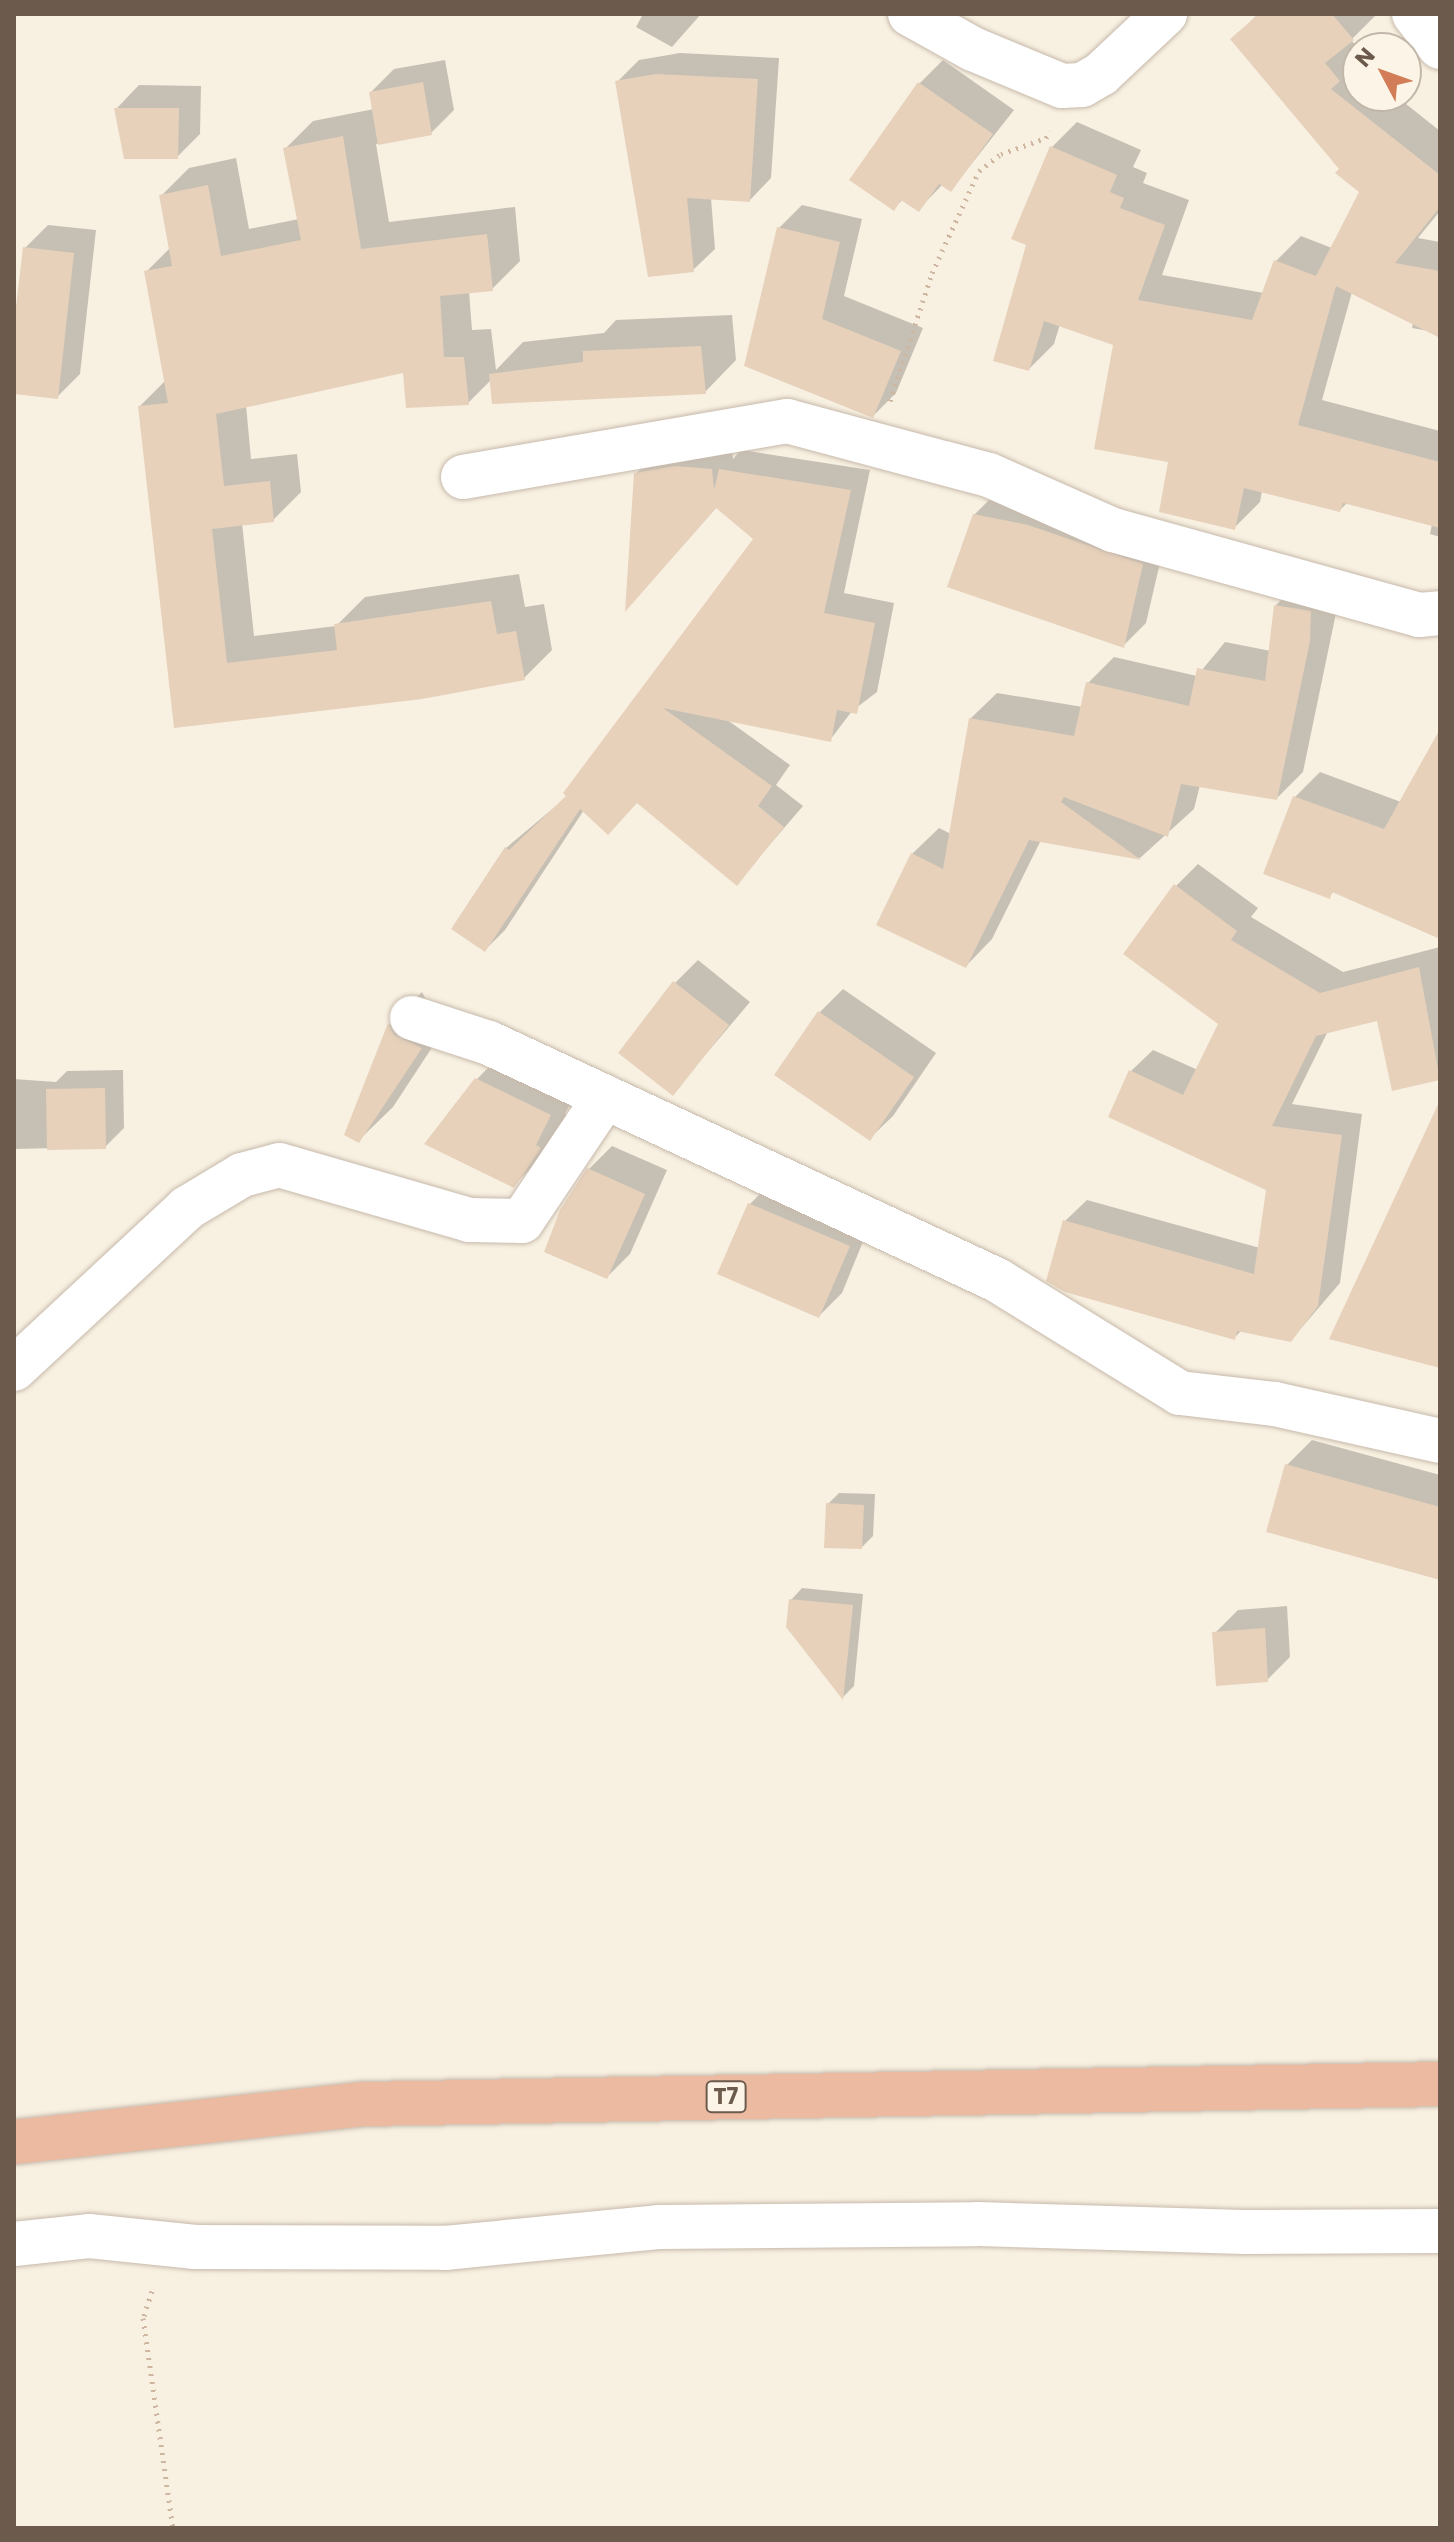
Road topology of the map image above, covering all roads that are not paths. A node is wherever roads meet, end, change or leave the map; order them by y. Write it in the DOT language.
graph roads {
  1 [pos="910,14"];
  2 [pos="1165,14"];
  3 [pos="1414,14"];
  4 [pos="1440,47"];
  5 [pos="463,477"];
  6 [pos="1440,613"];
  7 [pos="412,1018"];
  8 [pos="605,1097"];
  9 [pos="14,1369"];
  10 [pos="1440,1441"];
  11 [pos="1440,2084"];
  12 [pos="14,2142"];
  13 [pos="1440,2231"];
  14 [pos="14,2244"];
  1 -- 2 [label="street"];
  3 -- 4 [label="street"];
  5 -- 6 [label="street"];
  7 -- 8 [label="street"];
  8 -- 9 [label="street"];
  8 -- 10 [label="street"];
  11 -- 12 [label="highway, T7"];
  13 -- 14 [label="street"];
}
